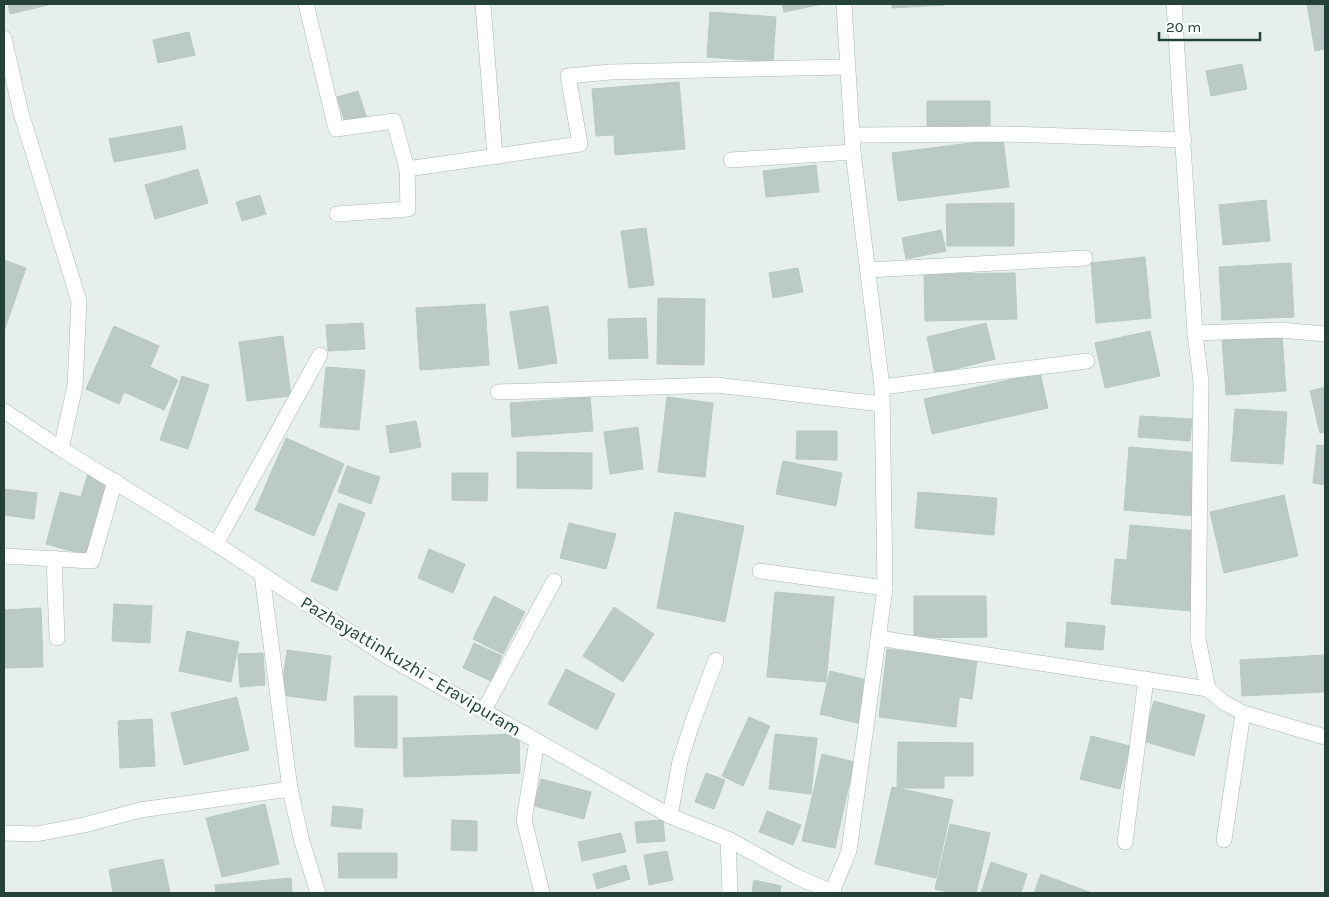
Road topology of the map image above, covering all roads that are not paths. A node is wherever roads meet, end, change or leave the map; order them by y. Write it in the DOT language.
graph roads {
  1 [pos="306,4"];
  2 [pos="483,4"];
  3 [pos="844,4"];
  4 [pos="1174,4"];
  5 [pos="4,38"];
  6 [pos="847,67"];
  7 [pos="852,135"];
  8 [pos="1184,140"];
  9 [pos="853,152"];
  10 [pos="495,157"];
  11 [pos="731,160"];
  12 [pos="407,169"];
  13 [pos="337,214"];
  14 [pos="1084,258"];
  15 [pos="869,270"];
  16 [pos="1195,333"];
  17 [pos="1325,334"];
  18 [pos="320,355"];
  19 [pos="1086,361"];
  20 [pos="882,387"];
  21 [pos="498,392"];
  22 [pos="881,404"];
  23 [pos="4,411"];
  24 [pos="61,449"];
  25 [pos="115,481"];
  26 [pos="216,544"];
  27 [pos="4,556"];
  28 [pos="54,558"];
  29 [pos="760,570"];
  30 [pos="262,576"];
  31 [pos="554,581"];
  32 [pos="885,588"];
  33 [pos="58,638"];
  34 [pos="878,638"];
  35 [pos="716,660"];
  36 [pos="1146,679"];
  37 [pos="1208,689"];
  38 [pos="484,710"];
  39 [pos="1243,713"];
  40 [pos="1325,737"];
  41 [pos="537,741"];
  42 [pos="290,789"];
  43 [pos="670,816"];
  44 [pos="4,833"];
  45 [pos="728,839"];
  46 [pos="1224,840"];
  47 [pos="1125,842"];
  48 [pos="318,893"];
  49 [pos="542,893"];
  50 [pos="730,893"];
  51 [pos="833,893"];
  1 -- 12 [label="street"];
  2 -- 10 [label="street"];
  3 -- 6 [label="street"];
  4 -- 8 [label="street"];
  5 -- 24 [label="street"];
  6 -- 7 [label="street"];
  6 -- 10 [label="street"];
  7 -- 8 [label="street"];
  7 -- 9 [label="street"];
  8 -- 16 [label="street"];
  9 -- 11 [label="street"];
  9 -- 15 [label="street"];
  10 -- 12 [label="street"];
  12 -- 13 [label="street"];
  14 -- 15 [label="street"];
  15 -- 20 [label="street"];
  16 -- 17 [label="street"];
  16 -- 37 [label="street"];
  18 -- 26 [label="street"];
  19 -- 20 [label="street"];
  20 -- 22 [label="street"];
  21 -- 22 [label="street"];
  22 -- 32 [label="street"];
  23 -- 24 [label="street, Pazhayattinkuzhi - Eravipuram"];
  24 -- 25 [label="street, Pazhayattinkuzhi - Eravipuram"];
  25 -- 26 [label="street, Pazhayattinkuzhi - Eravipuram"];
  25 -- 28 [label="street"];
  26 -- 30 [label="street, Pazhayattinkuzhi - Eravipuram"];
  27 -- 28 [label="street"];
  28 -- 33 [label="street"];
  29 -- 32 [label="street"];
  30 -- 38 [label="street, Pazhayattinkuzhi - Eravipuram"];
  30 -- 42 [label="street"];
  31 -- 38 [label="street"];
  32 -- 34 [label="street"];
  34 -- 36 [label="street"];
  34 -- 51 [label="street"];
  35 -- 43 [label="street"];
  36 -- 37 [label="street"];
  36 -- 47 [label="street"];
  37 -- 39 [label="street"];
  38 -- 41 [label="street, Pazhayattinkuzhi - Eravipuram"];
  39 -- 40 [label="street"];
  39 -- 46 [label="street"];
  41 -- 43 [label="street, Pazhayattinkuzhi - Eravipuram"];
  41 -- 49 [label="street"];
  42 -- 44 [label="street"];
  42 -- 48 [label="street"];
  43 -- 45 [label="street, Pazhayattinkuzhi - Eravipuram"];
  45 -- 50 [label="street"];
  45 -- 51 [label="street, Pazhayattinkuzhi - Eravipuram"];
}
